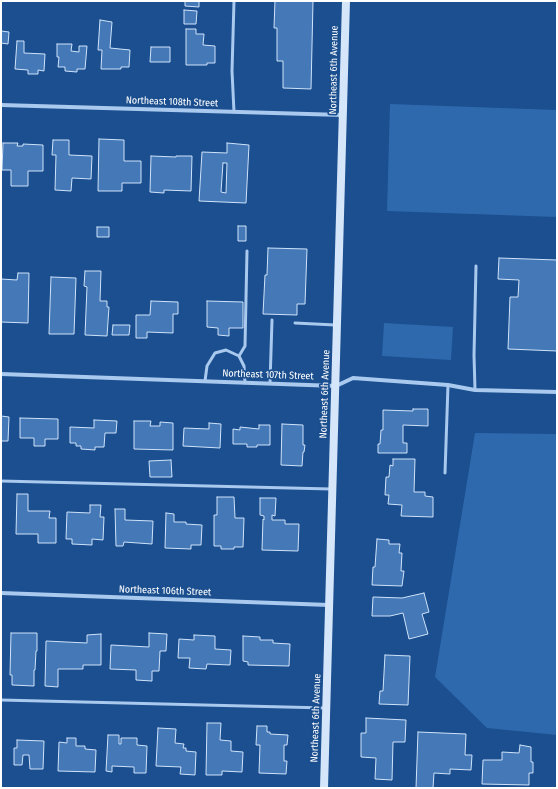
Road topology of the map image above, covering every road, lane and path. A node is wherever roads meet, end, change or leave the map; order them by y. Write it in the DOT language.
graph roads {
  1 [pos="234,1"];
  2 [pos="346,1"];
  3 [pos="1,105"];
  4 [pos="234,112"];
  5 [pos="343,115"];
  6 [pos="247,251"];
  7 [pos="476,266"];
  8 [pos="272,320"];
  9 [pos="295,323"];
  10 [pos="337,325"];
  11 [pos="239,356"];
  12 [pos="1,374"];
  13 [pos="205,381"];
  14 [pos="245,383"];
  15 [pos="270,383"];
  16 [pos="448,385"];
  17 [pos="336,386"];
  18 [pos="475,390"];
  19 [pos="557,392"];
  20 [pos="445,473"];
  21 [pos="1,481"];
  22 [pos="332,489"];
  23 [pos="1,593"];
  24 [pos="329,605"];
  25 [pos="1,700"];
  26 [pos="326,708"];
  27 [pos="324,788"];
  1 -- 4 [label="lane"];
  2 -- 5 [label="main road, Northeast 6th Avenue"];
  3 -- 4 [label="street, Northeast 108th Street"];
  4 -- 5 [label="street, Northeast 108th Street"];
  5 -- 10 [label="main road, Northeast 6th Avenue"];
  6 -- 11 [label="lane"];
  7 -- 18 [label="lane"];
  8 -- 15 [label="lane"];
  9 -- 10 [label="lane"];
  10 -- 17 [label="main road, Northeast 6th Avenue"];
  11 -- 13 [label="lane"];
  11 -- 14 [label="lane"];
  12 -- 13 [label="street, Northeast 107th Street"];
  13 -- 14 [label="street, Northeast 107th Street"];
  14 -- 15 [label="street, Northeast 107th Street"];
  15 -- 17 [label="street, Northeast 107th Street"];
  16 -- 17 [label="street, Northeast 107th Street"];
  16 -- 18 [label="street, Northeast 107th Street"];
  16 -- 20 [label="lane"];
  17 -- 22 [label="main road, Northeast 6th Avenue"];
  18 -- 19 [label="street, Northeast 107th Street"];
  21 -- 22 [label="lane"];
  22 -- 24 [label="main road, Northeast 6th Avenue"];
  23 -- 24 [label="street, Northeast 106th Street"];
  24 -- 26 [label="main road, Northeast 6th Avenue"];
  25 -- 26 [label="lane"];
  26 -- 27 [label="main road, Northeast 6th Avenue"];
}
